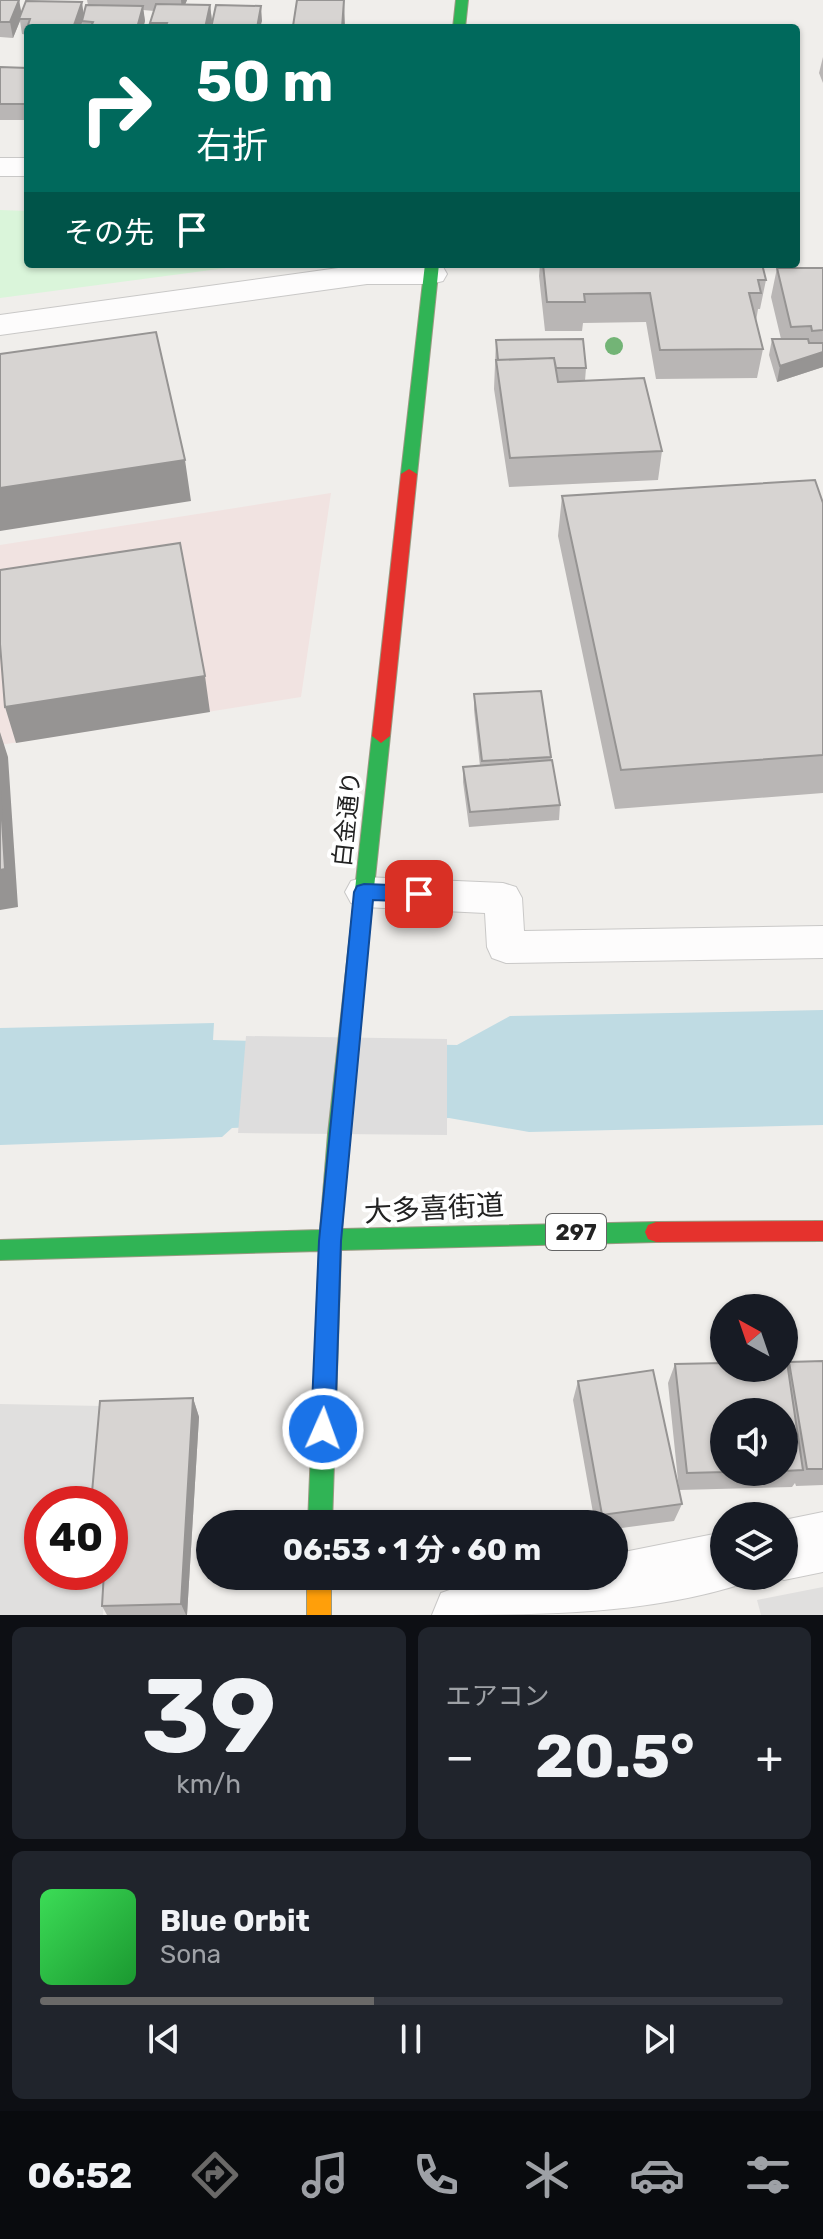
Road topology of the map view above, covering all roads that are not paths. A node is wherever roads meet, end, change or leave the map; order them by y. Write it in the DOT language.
graph roads {
  1 [pos="462,0"];
  2 [pos="459,24"];
  3 [pos="0,167"];
  4 [pos="24,167"];
  5 [pos="432,269"];
  6 [pos="0,325"];
  7 [pos="364,892"];
  8 [pos="823,942"];
  9 [pos="823,1231"];
  10 [pos="330,1241"];
  11 [pos="0,1250"];
  12 [pos="320,1510"];
  13 [pos="823,1542"];
  14 [pos="798,1547"];
  15 [pos="710,1565"];
  16 [pos="319,1590"];
  17 [pos="319,1615"];
  18 [pos="463,1615"];
  1 -- 2 [label="main road"];
  3 -- 4 [label="street"];
  5 -- 6 [label="street"];
  5 -- 7 [label="main road, 白金通り"];
  7 -- 8 [label="lane"];
  7 -- 10 [label="main road, 白金通り"];
  9 -- 10 [label="main road, 大多喜街道 / 297"];
  10 -- 11 [label="main road, 大多喜街道 / 297"];
  10 -- 12 [label="main road, 白金通り"];
  13 -- 14 [label="street"];
  15 -- 18 [label="street"];
  16 -- 17 [label="main road"];
}
